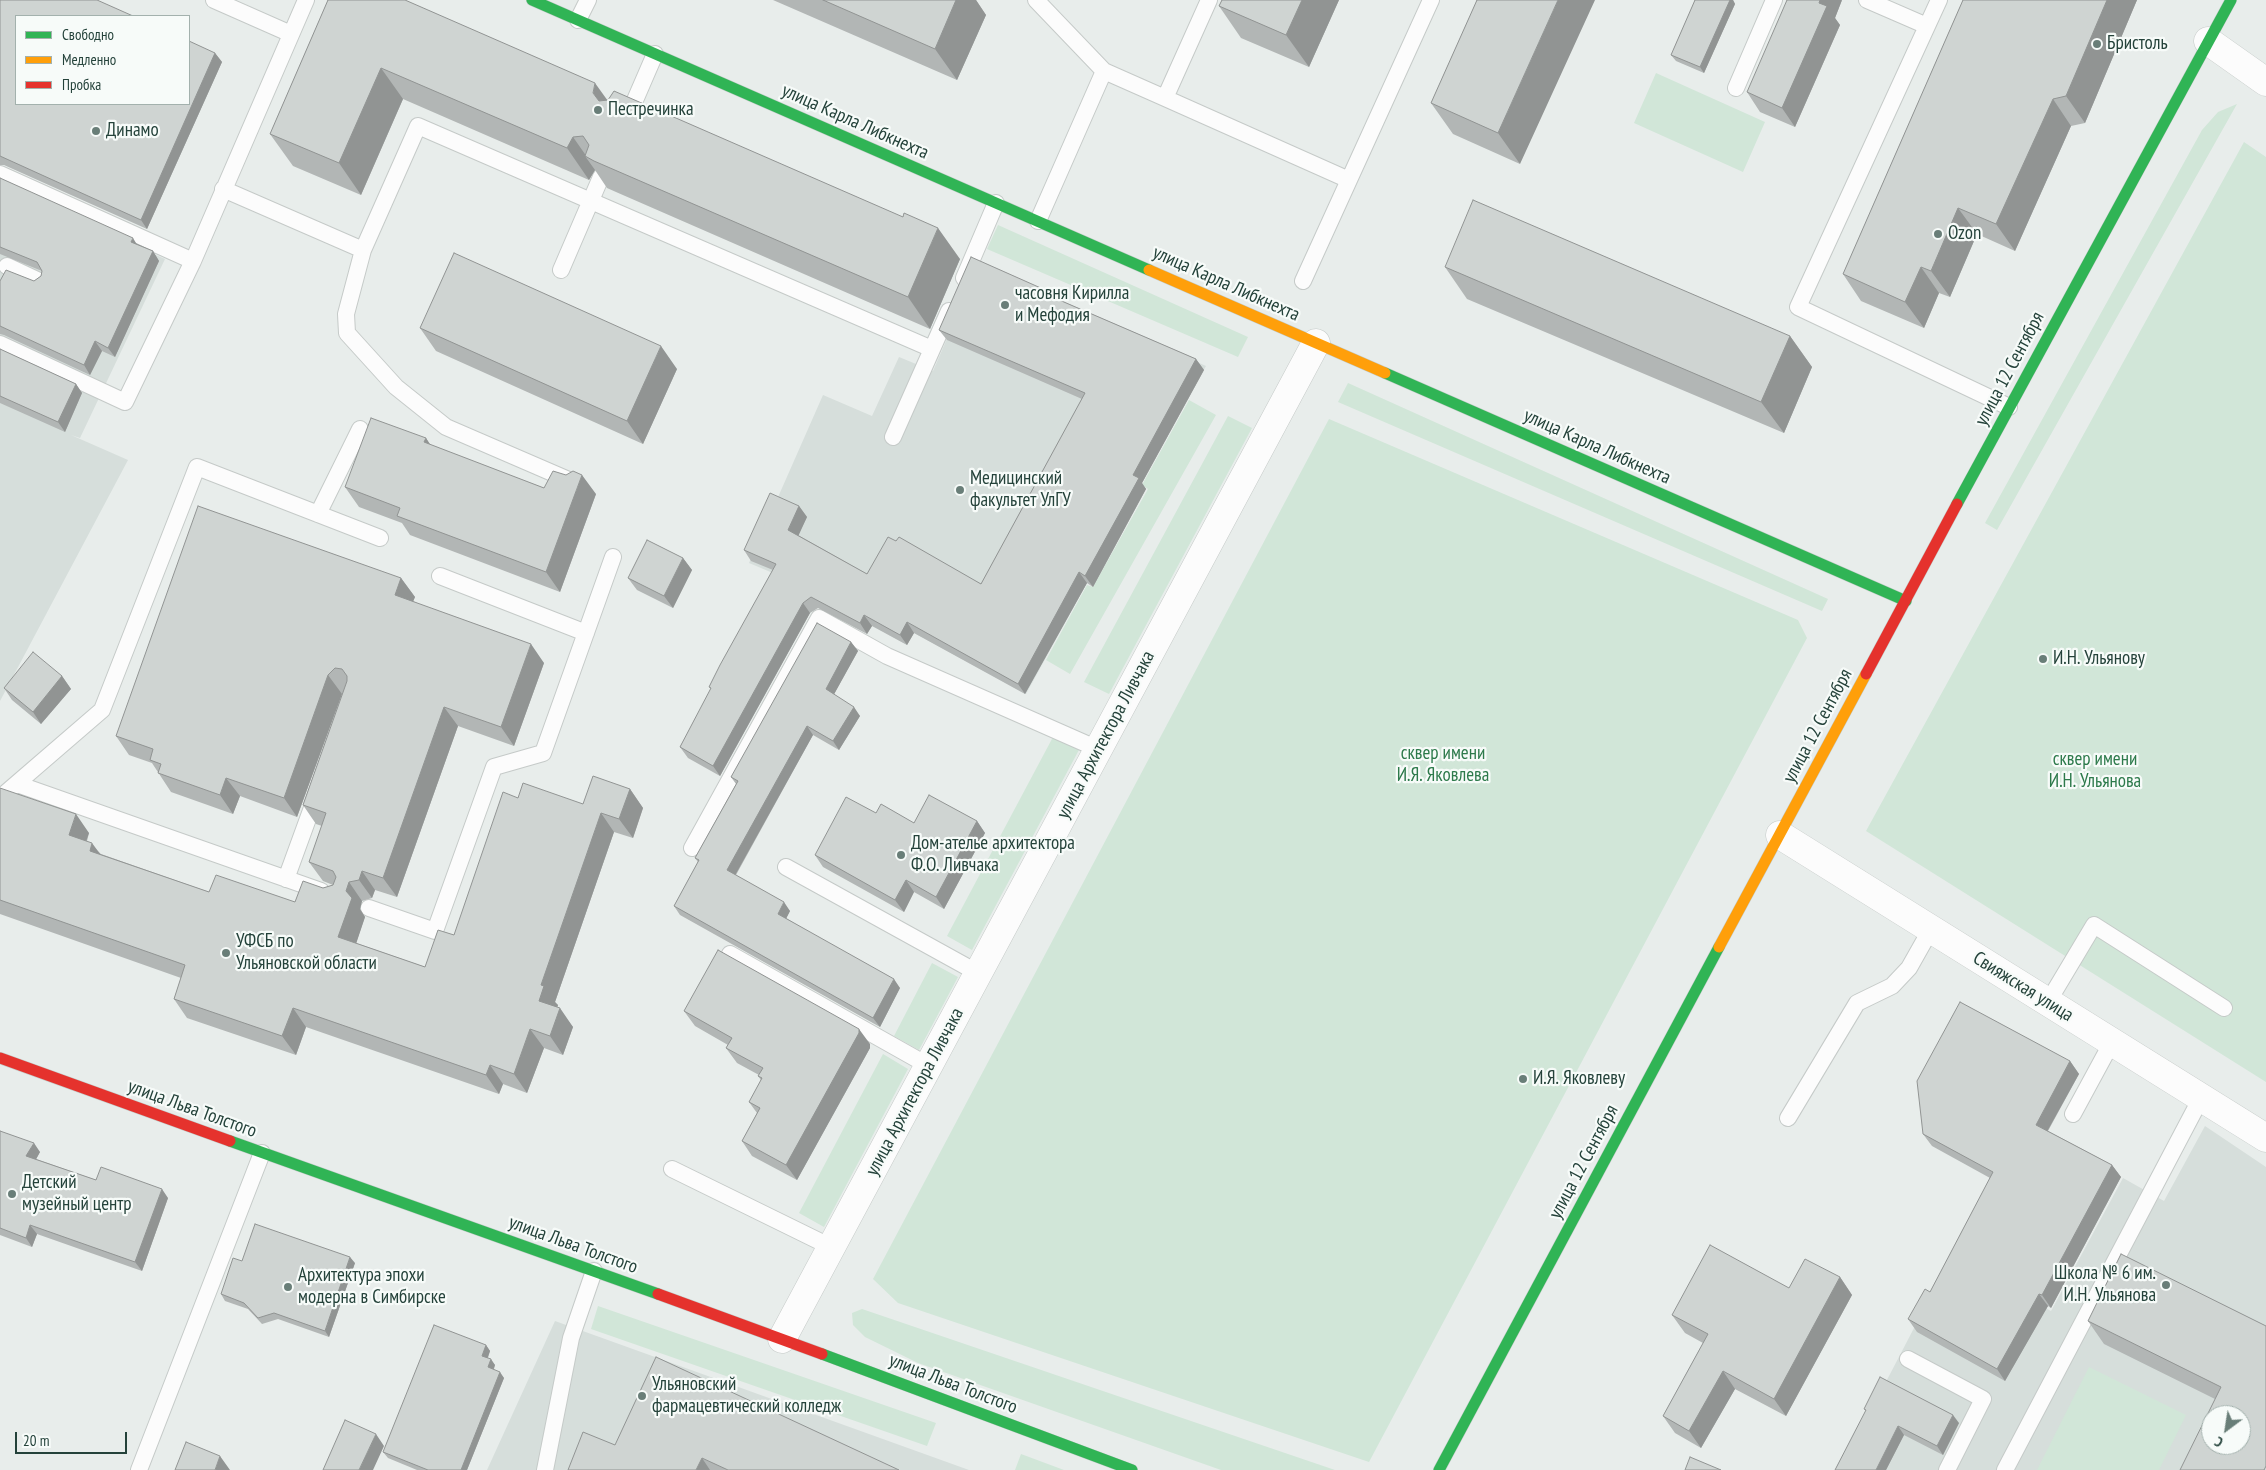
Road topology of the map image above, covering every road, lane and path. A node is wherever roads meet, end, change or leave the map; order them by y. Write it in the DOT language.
graph roads {
  1 [pos="214,0"];
  2 [pos="306,0"];
  3 [pos="532,0"];
  4 [pos="588,0"];
  5 [pos="1036,0"];
  6 [pos="1210,0"];
  7 [pos="1432,0"];
  8 [pos="1774,0"];
  9 [pos="1867,0"];
  10 [pos="1939,0"];
  11 [pos="2231,0"];
  12 [pos="578,20"];
  13 [pos="1927,26"];
  14 [pos="291,34"];
  15 [pos="2208,41"];
  16 [pos="655,54"];
  17 [pos="1104,71"];
  18 [pos="2266,82"];
  19 [pos="1736,88"];
  20 [pos="1165,98"];
  21 [pos="625,123"];
  22 [pos="0,174"];
  23 [pos="601,177"];
  24 [pos="1349,180"];
  25 [pos="224,189"];
  26 [pos="591,201"];
  27 [pos="996,203"];
  28 [pos="1038,221"];
  29 [pos="363,250"];
  30 [pos="193,261"];
  31 [pos="4,265"];
  32 [pos="561,270"];
  33 [pos="39,281"];
  34 [pos="1304,281"];
  35 [pos="0,283"];
  36 [pos="1316,343"];
  37 [pos="0,344"];
  38 [pos="932,349"];
  39 [pos="2009,407"];
  40 [pos="360,429"];
  41 [pos="893,437"];
  42 [pos="579,484"];
  43 [pos="318,514"];
  44 [pos="380,538"];
  45 [pos="613,557"];
  46 [pos="440,576"];
  47 [pos="1906,601"];
  48 [pos="586,633"];
  49 [pos="1098,749"];
  50 [pos="322,779"];
  51 [pos="16,784"];
  52 [pos="0,798"];
  53 [pos="1780,836"];
  54 [pos="692,848"];
  55 [pos="786,867"];
  56 [pos="286,879"];
  57 [pos="339,897"];
  58 [pos="369,908"];
  59 [pos="1931,929"];
  60 [pos="730,954"];
  61 [pos="978,973"];
  62 [pos="2048,1002"];
  63 [pos="2224,1008"];
  64 [pos="2112,1042"];
  65 [pos="0,1058"];
  66 [pos="929,1066"];
  67 [pos="2201,1098"];
  68 [pos="2073,1114"];
  69 [pos="1788,1118"];
  70 [pos="2266,1138"];
  71 [pos="262,1153"];
  72 [pos="672,1168"];
  73 [pos="832,1247"];
  74 [pos="594,1271"];
  75 [pos="782,1339"];
  76 [pos="1908,1359"];
  77 [pos="139,1470"];
  78 [pos="545,1470"];
  79 [pos="1132,1470"];
  80 [pos="1439,1470"];
  81 [pos="1947,1470"];
  82 [pos="2005,1470"];
  1 -- 14 [label="lane"];
  2 -- 14 [label="lane"];
  3 -- 12 [label="street, улица Карла Либкнехта"];
  4 -- 12 [label="lane"];
  5 -- 17 [label="lane"];
  6 -- 20 [label="lane"];
  7 -- 24 [label="lane"];
  8 -- 19 [label="lane"];
  9 -- 13 [label="lane"];
  10 -- 13 [label="lane"];
  11 -- 15 [label="street, улица 12 Сентября"];
  12 -- 16 [label="street, улица Карла Либкнехта"];
  13 -- 39 [label="lane"];
  14 -- 25 [label="lane"];
  15 -- 18 [label="street"];
  15 -- 39 [label="street, улица 12 Сентября"];
  16 -- 21 [label="lane"];
  16 -- 27 [label="street, улица Карла Либкнехта"];
  17 -- 20 [label="lane"];
  17 -- 28 [label="lane"];
  20 -- 24 [label="lane"];
  22 -- 30 [label="lane"];
  23 -- 26 [label="lane"];
  24 -- 34 [label="lane"];
  25 -- 29 [label="lane"];
  25 -- 30 [label="lane"];
  26 -- 29 [label="lane"];
  26 -- 32 [label="lane"];
  26 -- 38 [label="lane"];
  27 -- 28 [label="street, улица Карла Либкнехта"];
  27 -- 38 [label="lane"];
  28 -- 36 [label="street, улица Карла Либкнехта"];
  29 -- 42 [label="lane"];
  30 -- 37 [label="lane"];
  31 -- 33 [label="lane"];
  31 -- 35 [label="lane"];
  36 -- 47 [label="street, улица Карла Либкнехта"];
  36 -- 49 [label="street, улица Архитектора Ливчака"];
  38 -- 41 [label="lane"];
  39 -- 47 [label="street, улица 12 Сентября"];
  40 -- 43 [label="lane"];
  43 -- 44 [label="lane"];
  43 -- 51 [label="lane"];
  45 -- 48 [label="lane"];
  46 -- 48 [label="lane"];
  47 -- 53 [label="street, улица 12 Сентября"];
  48 -- 58 [label="lane"];
  49 -- 54 [label="lane"];
  49 -- 61 [label="street, улица Архитектора Ливчака"];
  50 -- 56 [label="lane"];
  51 -- 52 [label="lane"];
  51 -- 56 [label="lane"];
  53 -- 59 [label="street, Свияжская улица"];
  53 -- 80 [label="street, улица 12 Сентября"];
  55 -- 61 [label="lane"];
  56 -- 57 [label="lane"];
  59 -- 62 [label="street, Свияжская улица"];
  59 -- 69 [label="lane"];
  60 -- 66 [label="lane"];
  61 -- 66 [label="street, улица Архитектора Ливчака"];
  62 -- 63 [label="lane"];
  62 -- 64 [label="street, Свияжская улица"];
  64 -- 67 [label="street, Свияжская улица"];
  64 -- 68 [label="lane"];
  65 -- 71 [label="street, улица Льва Толстого"];
  66 -- 73 [label="street, улица Архитектора Ливчака"];
  67 -- 70 [label="street, Свияжская улица"];
  67 -- 82 [label="lane"];
  71 -- 74 [label="street, улица Льва Толстого"];
  71 -- 77 [label="lane"];
  72 -- 73 [label="lane"];
  73 -- 75 [label="street, улица Архитектора Ливчака"];
  74 -- 75 [label="street, улица Льва Толстого"];
  74 -- 78 [label="lane"];
  75 -- 79 [label="street, улица Льва Толстого"];
  76 -- 81 [label="lane"];
}
